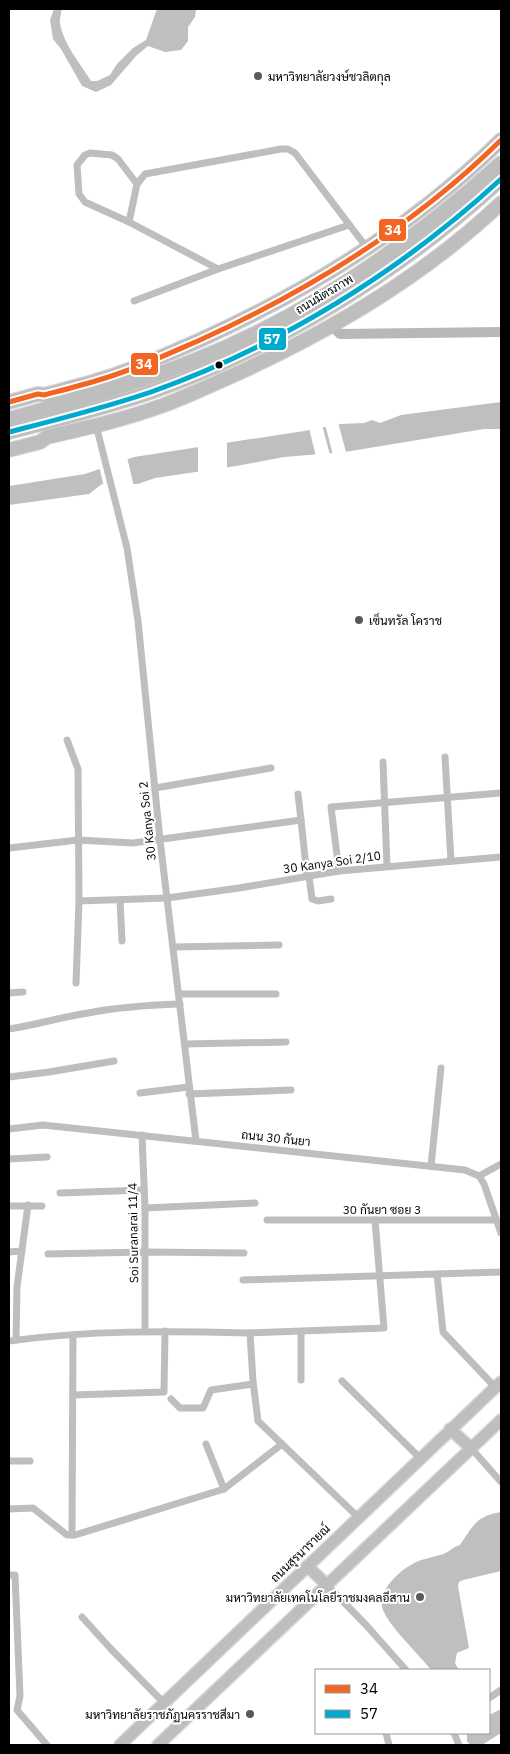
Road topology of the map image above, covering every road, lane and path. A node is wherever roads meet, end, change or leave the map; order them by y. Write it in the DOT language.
graph roads {
  1 [pos="501,140"];
  2 [pos="501,163"];
  3 [pos="501,179"];
  4 [pos="138,184"];
  5 [pos="501,203"];
  6 [pos="129,222"];
  7 [pos="349,225"];
  8 [pos="367,248"];
  9 [pos="218,269"];
  10 [pos="134,301"];
  11 [pos="332,326"];
  12 [pos="501,332"];
  13 [pos="44,395"];
  14 [pos="9,402"];
  15 [pos="9,409"];
  16 [pos="9,419"];
  17 [pos="96,425"];
  18 [pos="9,432"];
  19 [pos="47,437"];
  20 [pos="9,442"];
  21 [pos="9,450"];
  22 [pos="67,740"];
  23 [pos="445,757"];
  24 [pos="383,762"];
  25 [pos="272,768"];
  26 [pos="155,788"];
  27 [pos="501,793"];
  28 [pos="298,794"];
  29 [pos="448,797"];
  30 [pos="385,802"];
  31 [pos="301,820"];
  32 [pos="78,840"];
  33 [pos="160,840"];
  34 [pos="9,848"];
  35 [pos="501,857"];
  36 [pos="451,861"];
  37 [pos="388,866"];
  38 [pos="339,870"];
  39 [pos="308,876"];
  40 [pos="167,898"];
  41 [pos="331,898"];
  42 [pos="120,900"];
  43 [pos="79,901"];
  44 [pos="122,941"];
  45 [pos="279,945"];
  46 [pos="173,947"];
  47 [pos="76,983"];
  48 [pos="23,992"];
  49 [pos="9,993"];
  50 [pos="179,994"];
  51 [pos="276,994"];
  52 [pos="180,1004"];
  53 [pos="9,1029"];
  54 [pos="286,1042"];
  55 [pos="185,1044"];
  56 [pos="114,1061"];
  57 [pos="441,1068"];
  58 [pos="9,1077"];
  59 [pos="189,1090"];
  60 [pos="291,1090"];
  61 [pos="140,1093"];
  62 [pos="9,1129"];
  63 [pos="142,1135"];
  64 [pos="196,1141"];
  65 [pos="47,1157"];
  66 [pos="9,1159"];
  67 [pos="501,1164"];
  68 [pos="431,1166"];
  69 [pos="479,1176"];
  70 [pos="144,1190"];
  71 [pos="60,1193"];
  72 [pos="255,1204"];
  73 [pos="28,1205"];
  74 [pos="9,1206"];
  75 [pos="42,1206"];
  76 [pos="145,1208"];
  77 [pos="267,1220"];
  78 [pos="375,1220"];
  79 [pos="496,1220"];
  80 [pos="501,1233"];
  81 [pos="9,1252"];
  82 [pos="22,1252"];
  83 [pos="145,1252"];
  84 [pos="244,1253"];
  85 [pos="48,1254"];
  86 [pos="501,1272"];
  87 [pos="436,1274"];
  88 [pos="381,1276"];
  89 [pos="243,1280"];
  90 [pos="166,1330"];
  91 [pos="145,1331"];
  92 [pos="301,1332"];
  93 [pos="250,1333"];
  94 [pos="73,1335"];
  95 [pos="12,1340"];
  96 [pos="301,1380"];
  97 [pos="342,1381"];
  98 [pos="253,1384"];
  99 [pos="498,1384"];
  100 [pos="73,1395"];
  101 [pos="171,1399"];
  102 [pos="501,1420"];
  103 [pos="450,1430"];
  104 [pos="206,1444"];
  105 [pos="282,1444"];
  106 [pos="471,1448"];
  107 [pos="420,1458"];
  108 [pos="9,1461"];
  109 [pos="30,1461"];
  110 [pos="501,1482"];
  111 [pos="224,1489"];
  112 [pos="9,1509"];
  113 [pos="358,1517"];
  114 [pos="72,1535"];
  115 [pos="307,1566"];
  116 [pos="9,1575"];
  117 [pos="327,1586"];
  118 [pos="17,1604"];
  119 [pos="9,1605"];
  120 [pos="82,1618"];
  121 [pos="405,1669"];
  122 [pos="501,1690"];
  123 [pos="490,1697"];
  124 [pos="164,1703"];
  125 [pos="47,1745"];
  126 [pos="120,1745"];
  127 [pos="158,1745"];
  1 -- 8 [label="highway"];
  2 -- 16 [label="highway, ถนนมิตรภาพ"];
  3 -- 18 [label="highway, ถนนมิตรภาพ"];
  4 -- 6 [label="street"];
  4 -- 6 [label="street"];
  4 -- 7 [label="street"];
  5 -- 11 [label="highway"];
  6 -- 9 [label="street"];
  7 -- 8 [label="street"];
  7 -- 9 [label="street"];
  8 -- 13 [label="highway"];
  9 -- 10 [label="street"];
  11 -- 12 [label="street"];
  11 -- 17 [label="highway"];
  13 -- 14 [label="highway"];
  13 -- 15 [label="highway"];
  17 -- 19 [label="highway"];
  17 -- 26 [label="street, 30 Kanya Soi 2"];
  19 -- 20 [label="highway"];
  19 -- 21 [label="highway"];
  22 -- 32 [label="street"];
  23 -- 29 [label="street"];
  24 -- 30 [label="street"];
  25 -- 26 [label="street"];
  26 -- 33 [label="street, 30 Kanya Soi 2"];
  27 -- 29 [label="street"];
  28 -- 31 [label="street"];
  29 -- 30 [label="street"];
  29 -- 36 [label="street"];
  30 -- 37 [label="street"];
  30 -- 38 [label="street"];
  31 -- 33 [label="street"];
  31 -- 39 [label="street"];
  32 -- 33 [label="street"];
  32 -- 34 [label="street"];
  32 -- 43 [label="street"];
  33 -- 40 [label="street, 30 Kanya Soi 2"];
  35 -- 36 [label="street, 30 Kanya Soi 2/10"];
  36 -- 37 [label="street, 30 Kanya Soi 2/10"];
  37 -- 38 [label="street, 30 Kanya Soi 2/10"];
  38 -- 39 [label="street, 30 Kanya Soi 2/10"];
  39 -- 40 [label="street, 30 Kanya Soi 2/10"];
  39 -- 41 [label="street"];
  40 -- 42 [label="street, 30 Kanya Soi 2/10"];
  40 -- 46 [label="street, 30 Kanya Soi 2"];
  42 -- 43 [label="street, 30 Kanya Soi 2/10"];
  42 -- 44 [label="street"];
  43 -- 47 [label="street"];
  45 -- 46 [label="street"];
  46 -- 50 [label="street, 30 Kanya Soi 2"];
  48 -- 49 [label="street"];
  50 -- 51 [label="street"];
  50 -- 52 [label="street, 30 Kanya Soi 2"];
  52 -- 53 [label="street"];
  52 -- 55 [label="street, 30 Kanya Soi 2"];
  54 -- 55 [label="street"];
  55 -- 59 [label="street, 30 Kanya Soi 2"];
  56 -- 58 [label="street"];
  57 -- 68 [label="street"];
  59 -- 60 [label="street"];
  59 -- 61 [label="street"];
  59 -- 64 [label="street, 30 Kanya Soi 2"];
  62 -- 63 [label="street, ถนน 30 กันยา"];
  63 -- 64 [label="street, ถนน 30 กันยา"];
  63 -- 70 [label="street, Soi Suranarai 11/4"];
  64 -- 68 [label="street, ถนน 30 กันยา"];
  65 -- 66 [label="street"];
  67 -- 69 [label="street"];
  68 -- 69 [label="street, ถนน 30 กันยา"];
  69 -- 79 [label="street"];
  70 -- 71 [label="street"];
  70 -- 76 [label="street, Soi Suranarai 11/4"];
  72 -- 76 [label="street"];
  73 -- 74 [label="street"];
  73 -- 75 [label="street"];
  73 -- 82 [label="street"];
  76 -- 83 [label="street, Soi Suranarai 11/4"];
  77 -- 78 [label="street, 30 กันยา ซอย 3"];
  78 -- 79 [label="street, 30 กันยา ซอย 3"];
  78 -- 88 [label="street"];
  79 -- 80 [label="street"];
  81 -- 82 [label="street"];
  82 -- 95 [label="street"];
  83 -- 84 [label="street"];
  83 -- 85 [label="street"];
  83 -- 91 [label="street, Soi Suranarai 11/4"];
  86 -- 87 [label="street"];
  87 -- 88 [label="street"];
  87 -- 99 [label="street"];
  88 -- 89 [label="street"];
  88 -- 92 [label="street"];
  90 -- 91 [label="street"];
  90 -- 93 [label="street"];
  90 -- 100 [label="street"];
  91 -- 94 [label="street"];
  92 -- 93 [label="street"];
  92 -- 96 [label="street"];
  93 -- 98 [label="street"];
  94 -- 95 [label="street"];
  94 -- 100 [label="street"];
  97 -- 107 [label="street"];
  98 -- 101 [label="street"];
  98 -- 105 [label="street"];
  99 -- 103 [label="main road, ถนนสุรนารายณ์"];
  100 -- 114 [label="street"];
  102 -- 106 [label="main road"];
  103 -- 106 [label="main road"];
  103 -- 107 [label="main road, ถนนสุรนารายณ์"];
  104 -- 111 [label="street"];
  105 -- 111 [label="street"];
  105 -- 113 [label="street"];
  106 -- 110 [label="street"];
  106 -- 117 [label="main road"];
  107 -- 113 [label="main road, ถนนสุรนารายณ์"];
  108 -- 109 [label="street"];
  111 -- 114 [label="street"];
  112 -- 114 [label="street"];
  113 -- 115 [label="main road, ถนนสุรนารายณ์"];
  115 -- 117 [label="main road"];
  115 -- 124 [label="main road, ถนนสุรนารายณ์"];
  116 -- 118 [label="street"];
  117 -- 121 [label="street"];
  117 -- 127 [label="main road"];
  118 -- 119 [label="street"];
  118 -- 125 [label="street"];
  120 -- 124 [label="street"];
  122 -- 123 [label="street"];
  124 -- 126 [label="main road, ถนนสุรนารายณ์"];
}
